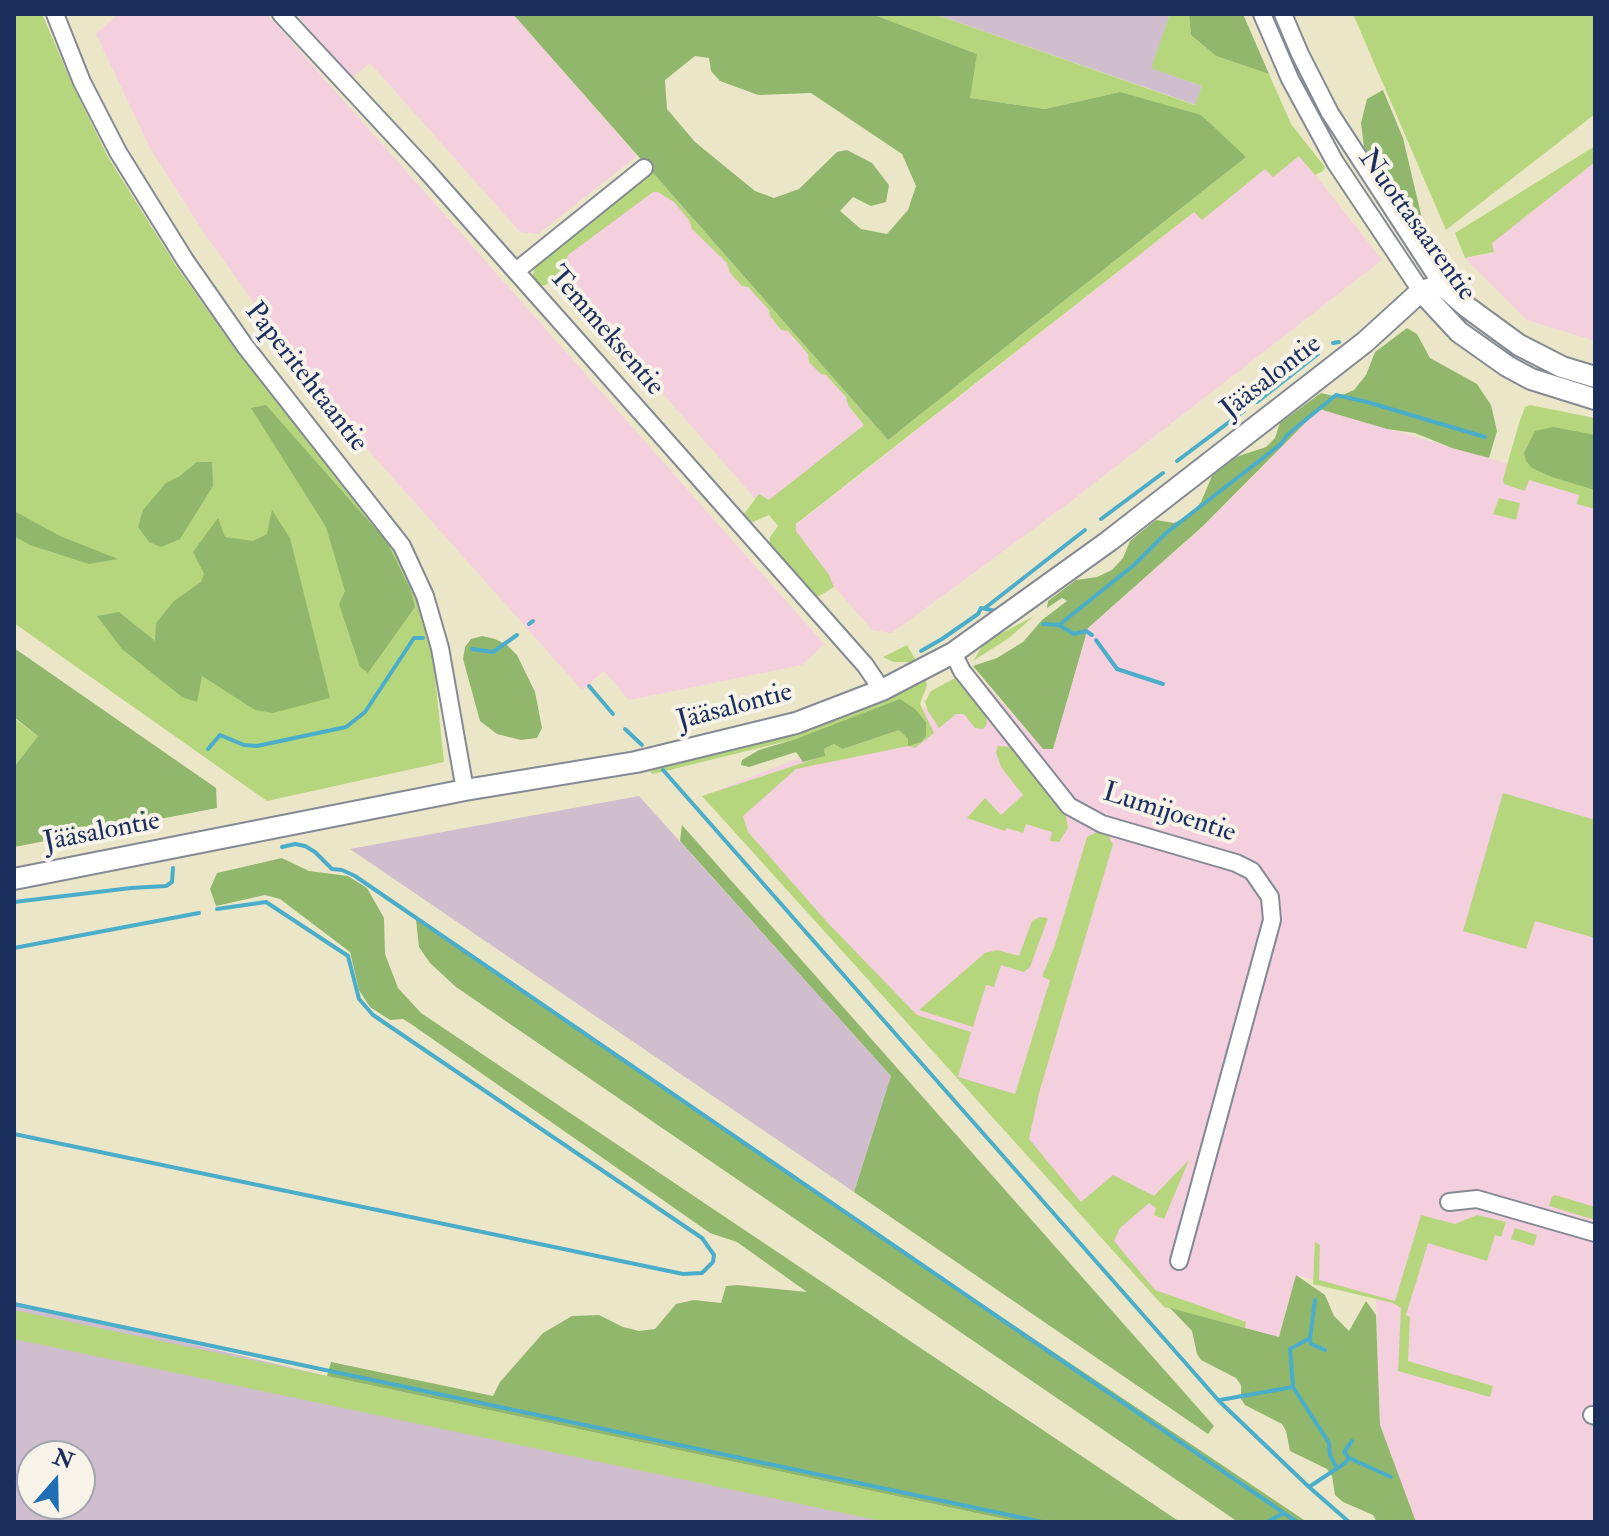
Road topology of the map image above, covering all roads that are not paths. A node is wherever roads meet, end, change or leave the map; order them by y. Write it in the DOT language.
graph roads {
  1 [pos="55,14"];
  2 [pos="281,14"];
  3 [pos="1262,14"];
  4 [pos="1283,14"];
  5 [pos="644,168"];
  6 [pos="516,271"];
  7 [pos="1431,292"];
  8 [pos="1595,377"];
  9 [pos="1595,399"];
  10 [pos="953,653"];
  11 [pos="882,690"];
  12 [pos="465,790"];
  13 [pos="14,879"];
  14 [pos="1449,1202"];
  15 [pos="1595,1233"];
  16 [pos="1179,1261"];
  1 -- 12 [label="street, Paperitehtaantie"];
  2 -- 6 [label="street, Temmeksentie"];
  3 -- 7 [label="street, Nuottasaarentie"];
  4 -- 7 [label="street, Nuottasaarentie"];
  5 -- 6 [label="street"];
  6 -- 11 [label="street, Temmeksentie"];
  7 -- 8 [label="main road, Nuottasaarentie"];
  7 -- 9 [label="main road, Nuottasaarentie"];
  7 -- 10 [label="main road, Jääsalontie"];
  10 -- 11 [label="main road, Jääsalontie"];
  10 -- 16 [label="street, Lumijoentie"];
  11 -- 12 [label="main road, Jääsalontie"];
  12 -- 13 [label="main road, Jääsalontie"];
  14 -- 15 [label="street"];
}
